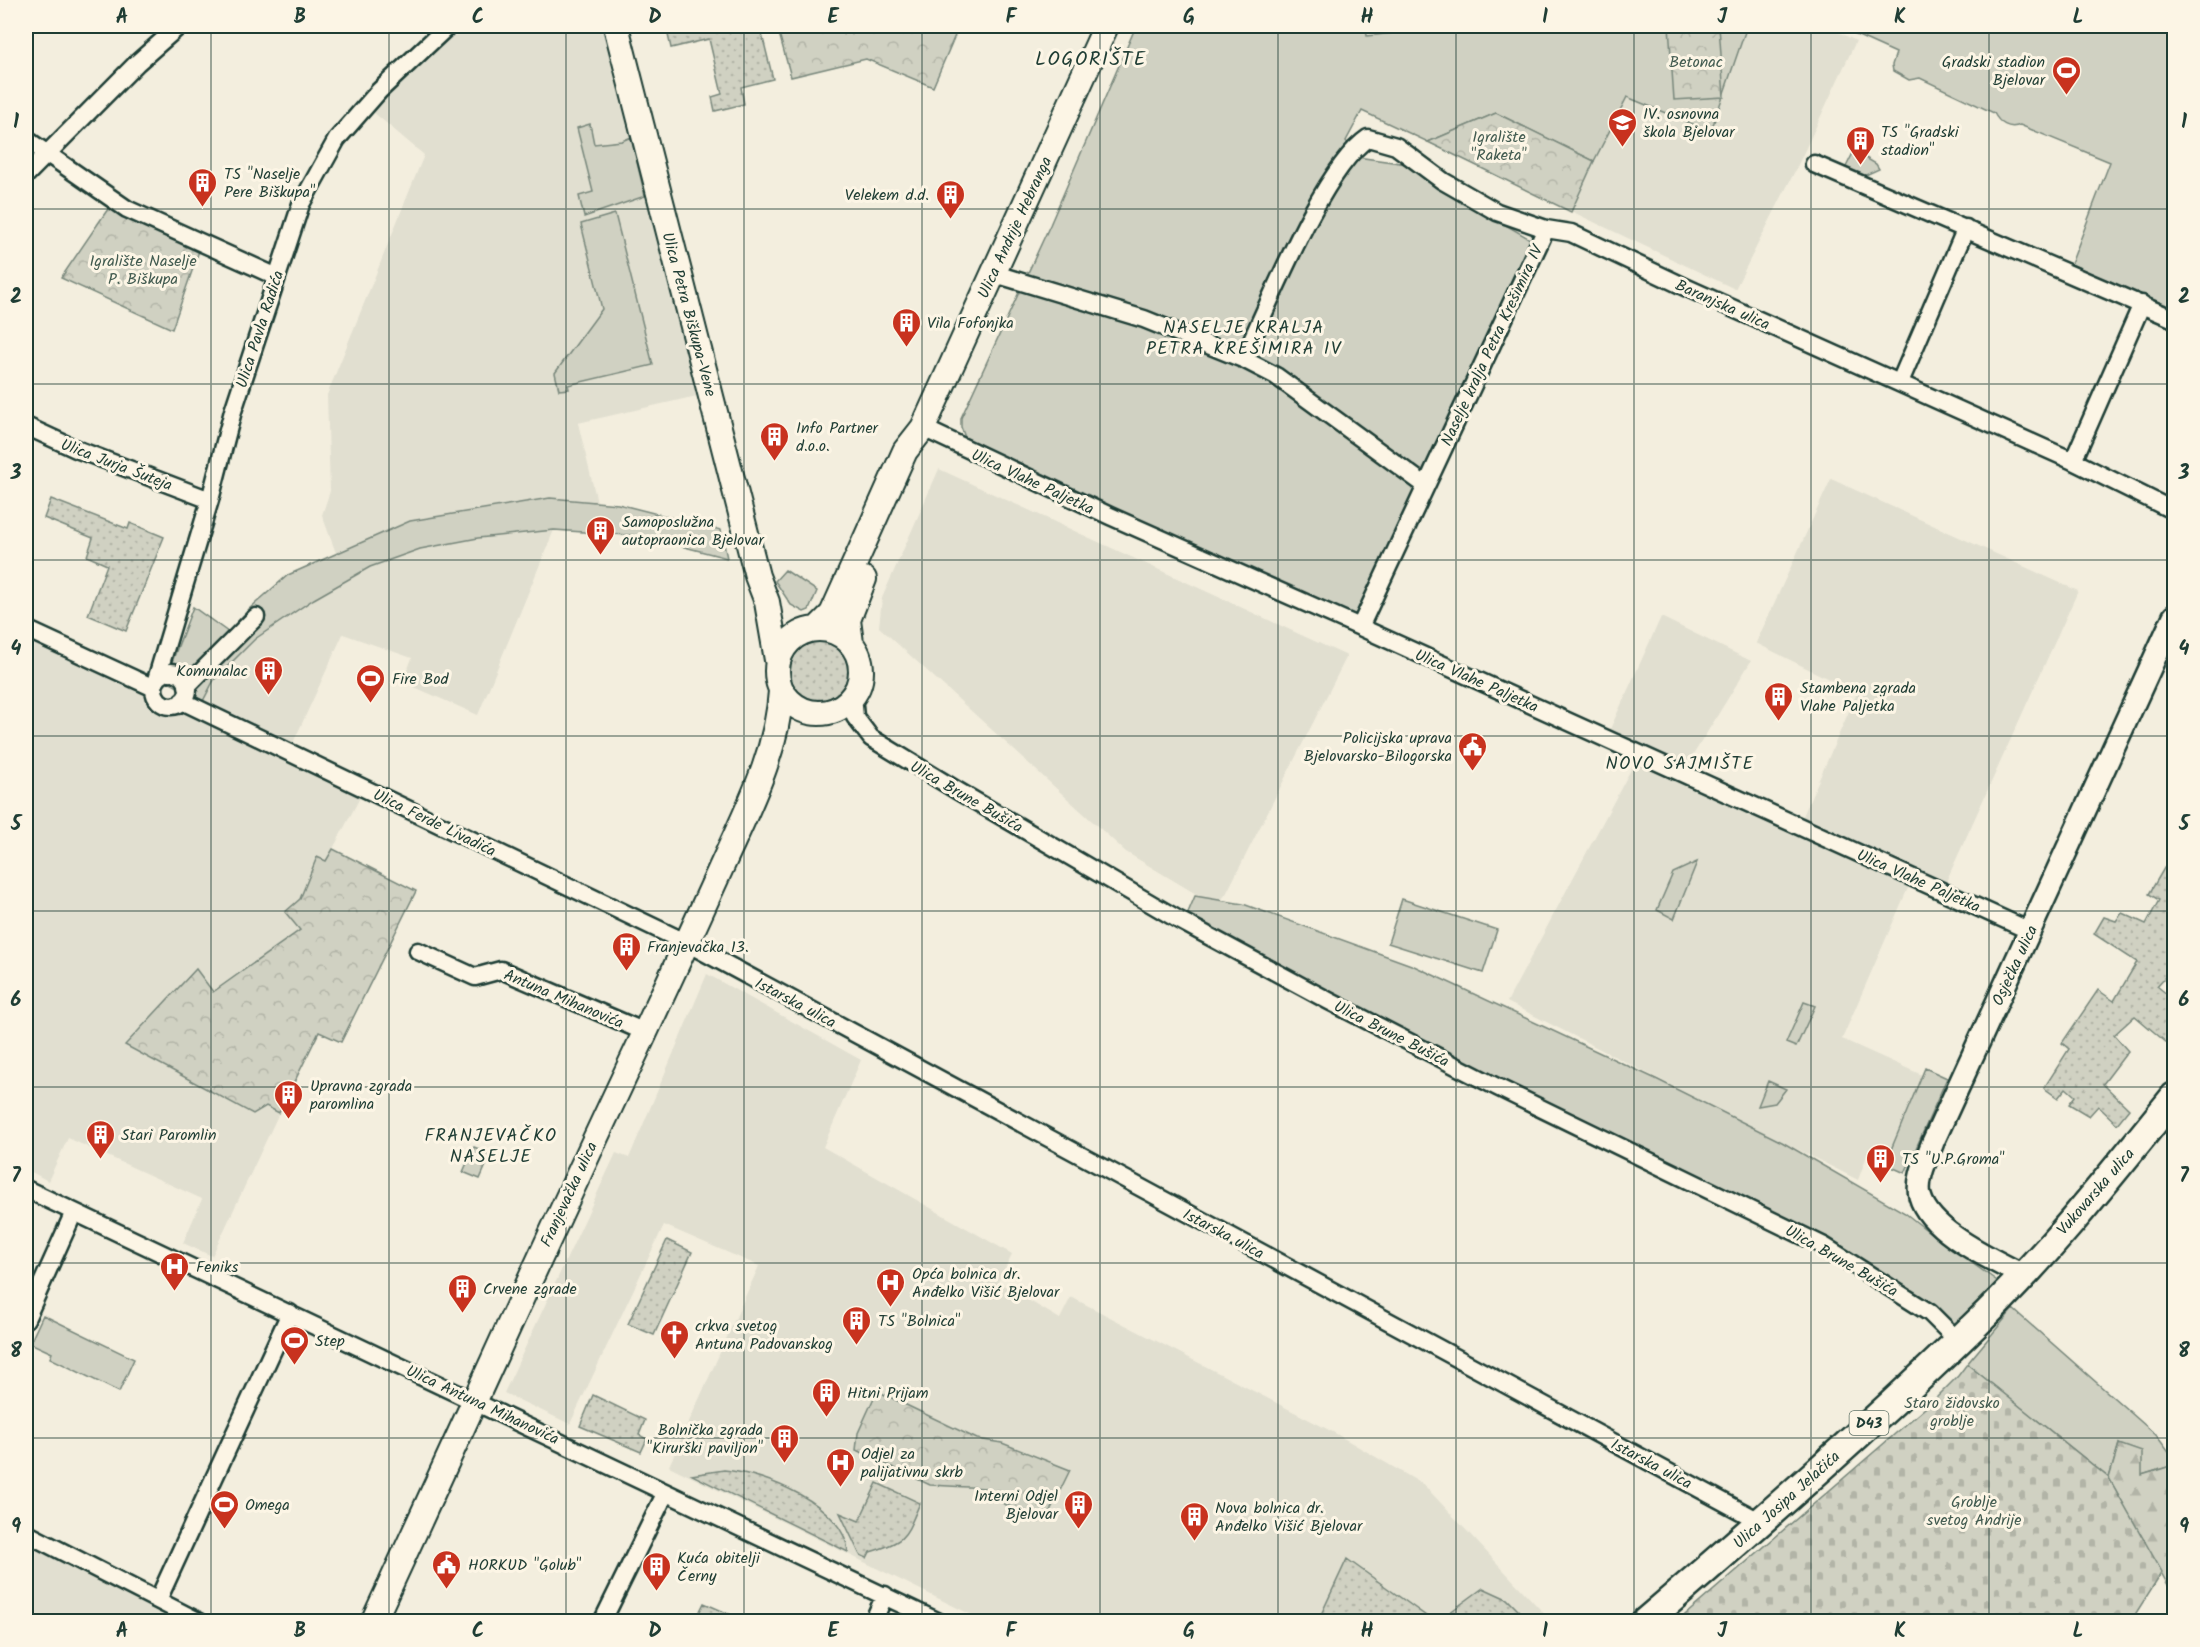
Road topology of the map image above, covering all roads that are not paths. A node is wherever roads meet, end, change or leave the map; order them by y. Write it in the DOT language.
graph roads {
  1 [pos="179,26"];
  2 [pos="448,26"];
  3 [pos="616,26"];
  4 [pos="1106,26"];
  5 [pos="26,140"];
  6 [pos="45,153"];
  7 [pos="1814,164"];
  8 [pos="26,175"];
  9 [pos="1966,228"];
  10 [pos="1546,229"];
  11 [pos="992,273"];
  12 [pos="275,276"];
  13 [pos="2142,304"];
  14 [pos="2175,319"];
  15 [pos="1243,359"];
  16 [pos="1900,382"];
  17 [pos="26,426"];
  18 [pos="923,428"];
  19 [pos="2073,461"];
  20 [pos="1425,485"];
  21 [pos="210,500"];
  22 [pos="2175,511"];
  23 [pos="767,602"];
  24 [pos="2175,616"];
  25 [pos="256,617"];
  26 [pos="1360,627"];
  27 [pos="26,629"];
  28 [pos="812,629"];
  29 [pos="851,643"];
  30 [pos="777,660"];
  31 [pos="155,684"];
  32 [pos="781,691"];
  33 [pos="185,693"];
  34 [pos="853,696"];
  35 [pos="816,713"];
  36 [pos="766,768"];
  37 [pos="2030,931"];
  38 [pos="687,943"];
  39 [pos="418,951"];
  40 [pos="645,1032"];
  41 [pos="2175,1097"];
  42 [pos="26,1189"];
  43 [pos="74,1212"];
  44 [pos="2018,1280"];
  45 [pos="290,1313"];
  46 [pos="26,1319"];
  47 [pos="1968,1333"];
  48 [pos="476,1401"];
  49 [pos="665,1494"];
  50 [pos="1761,1522"];
  51 [pos="26,1533"];
  52 [pos="885,1594"];
  53 [pos="158,1600"];
  54 [pos="200,1622"];
  55 [pos="373,1622"];
  56 [pos="603,1622"];
  57 [pos="873,1622"];
  58 [pos="939,1622"];
  59 [pos="1645,1622"];
  1 -- 6 [label="street"];
  2 -- 12 [label="street, Ulica Pavla Radića"];
  3 -- 23 [label="main road, Ulica Petra Biškupa-Vene"];
  4 -- 11 [label="main road, Ulica Andrije Hebranga"];
  5 -- 6 [label="street"];
  6 -- 8 [label="street"];
  6 -- 12 [label="street"];
  7 -- 9 [label="street"];
  9 -- 13 [label="street"];
  9 -- 16 [label="street"];
  10 -- 15 [label="street, Naselje kralja Petra Krešimira IV"];
  10 -- 16 [label="street, Baranjska ulica"];
  10 -- 20 [label="street, Naselje kralja Petra Krešimira IV"];
  11 -- 15 [label="street"];
  11 -- 18 [label="main road, Ulica Andrije Hebranga"];
  12 -- 21 [label="street, Ulica Pavla Radića"];
  13 -- 14 [label="street"];
  13 -- 19 [label="street"];
  15 -- 20 [label="street"];
  16 -- 19 [label="street, Baranjska ulica"];
  17 -- 21 [label="street, Ulica Jurja Šuteja"];
  18 -- 26 [label="street, Ulica Vlahe Paljetka"];
  18 -- 28 [label="main road, Ulica Andrije Hebranga"];
  18 -- 29 [label="main road, Ulica Andrije Hebranga"];
  19 -- 22 [label="street, Baranjska ulica"];
  20 -- 26 [label="street, Naselje kralja Petra Krešimira IV"];
  21 -- 31 [label="street, Ulica Pavla Radića"];
  23 -- 28 [label="main road, Ulica Petra Biškupa-Vene"];
  23 -- 30 [label="main road, Ulica Petra Biškupa-Vene"];
  24 -- 37 [label="street, Osječka ulica"];
  25 -- 33 [label="street"];
  26 -- 37 [label="street, Ulica Vlahe Paljetka"];
  27 -- 31 [label="street, Ulica Ferde Livadića"];
  28 -- 29 [label="main road"];
  28 -- 30 [label="main road"];
  29 -- 34 [label="main road"];
  30 -- 32 [label="main road"];
  31 -- 33 [label="street, Ulica Ferde Livadića"];
  31 -- 33 [label="street, Ulica Ferde Livadića"];
  32 -- 35 [label="main road"];
  32 -- 36 [label="main road, Franjevačka ulica"];
  33 -- 38 [label="street, Ulica Ferde Livadića"];
  34 -- 35 [label="main road"];
  34 -- 47 [label="street, Ulica Brune Bušića"];
  35 -- 36 [label="main road, Franjevačka ulica"];
  36 -- 38 [label="main road, Franjevačka ulica"];
  37 -- 44 [label="street, Osječka ulica"];
  38 -- 40 [label="main road, Franjevačka ulica"];
  38 -- 50 [label="street, Istarska ulica"];
  39 -- 40 [label="street, Antuna Mihanovića"];
  40 -- 48 [label="main road, Franjevačka ulica"];
  41 -- 44 [label="main road, Vukovarska ulica / D43"];
  42 -- 43 [label="street, Ulica Antuna Mihanovića"];
  43 -- 45 [label="street, Ulica Antuna Mihanovića"];
  43 -- 46 [label="street"];
  44 -- 47 [label="main road, D43"];
  45 -- 48 [label="street, Ulica Antuna Mihanovića"];
  45 -- 53 [label="street"];
  47 -- 50 [label="main road, Ulica Josipa Jelačića / D43"];
  48 -- 49 [label="street, Ulica Antuna Mihanovića"];
  48 -- 55 [label="main road, Franjevačka ulica"];
  49 -- 52 [label="street, Ulica Antuna Mihanovića"];
  49 -- 56 [label="street"];
  50 -- 59 [label="main road, Ulica Josipa Jelačića / D43"];
  51 -- 53 [label="street"];
  52 -- 57 [label="street"];
  52 -- 58 [label="street, Ulica Antuna Mihanovića"];
  53 -- 54 [label="street"];
}
